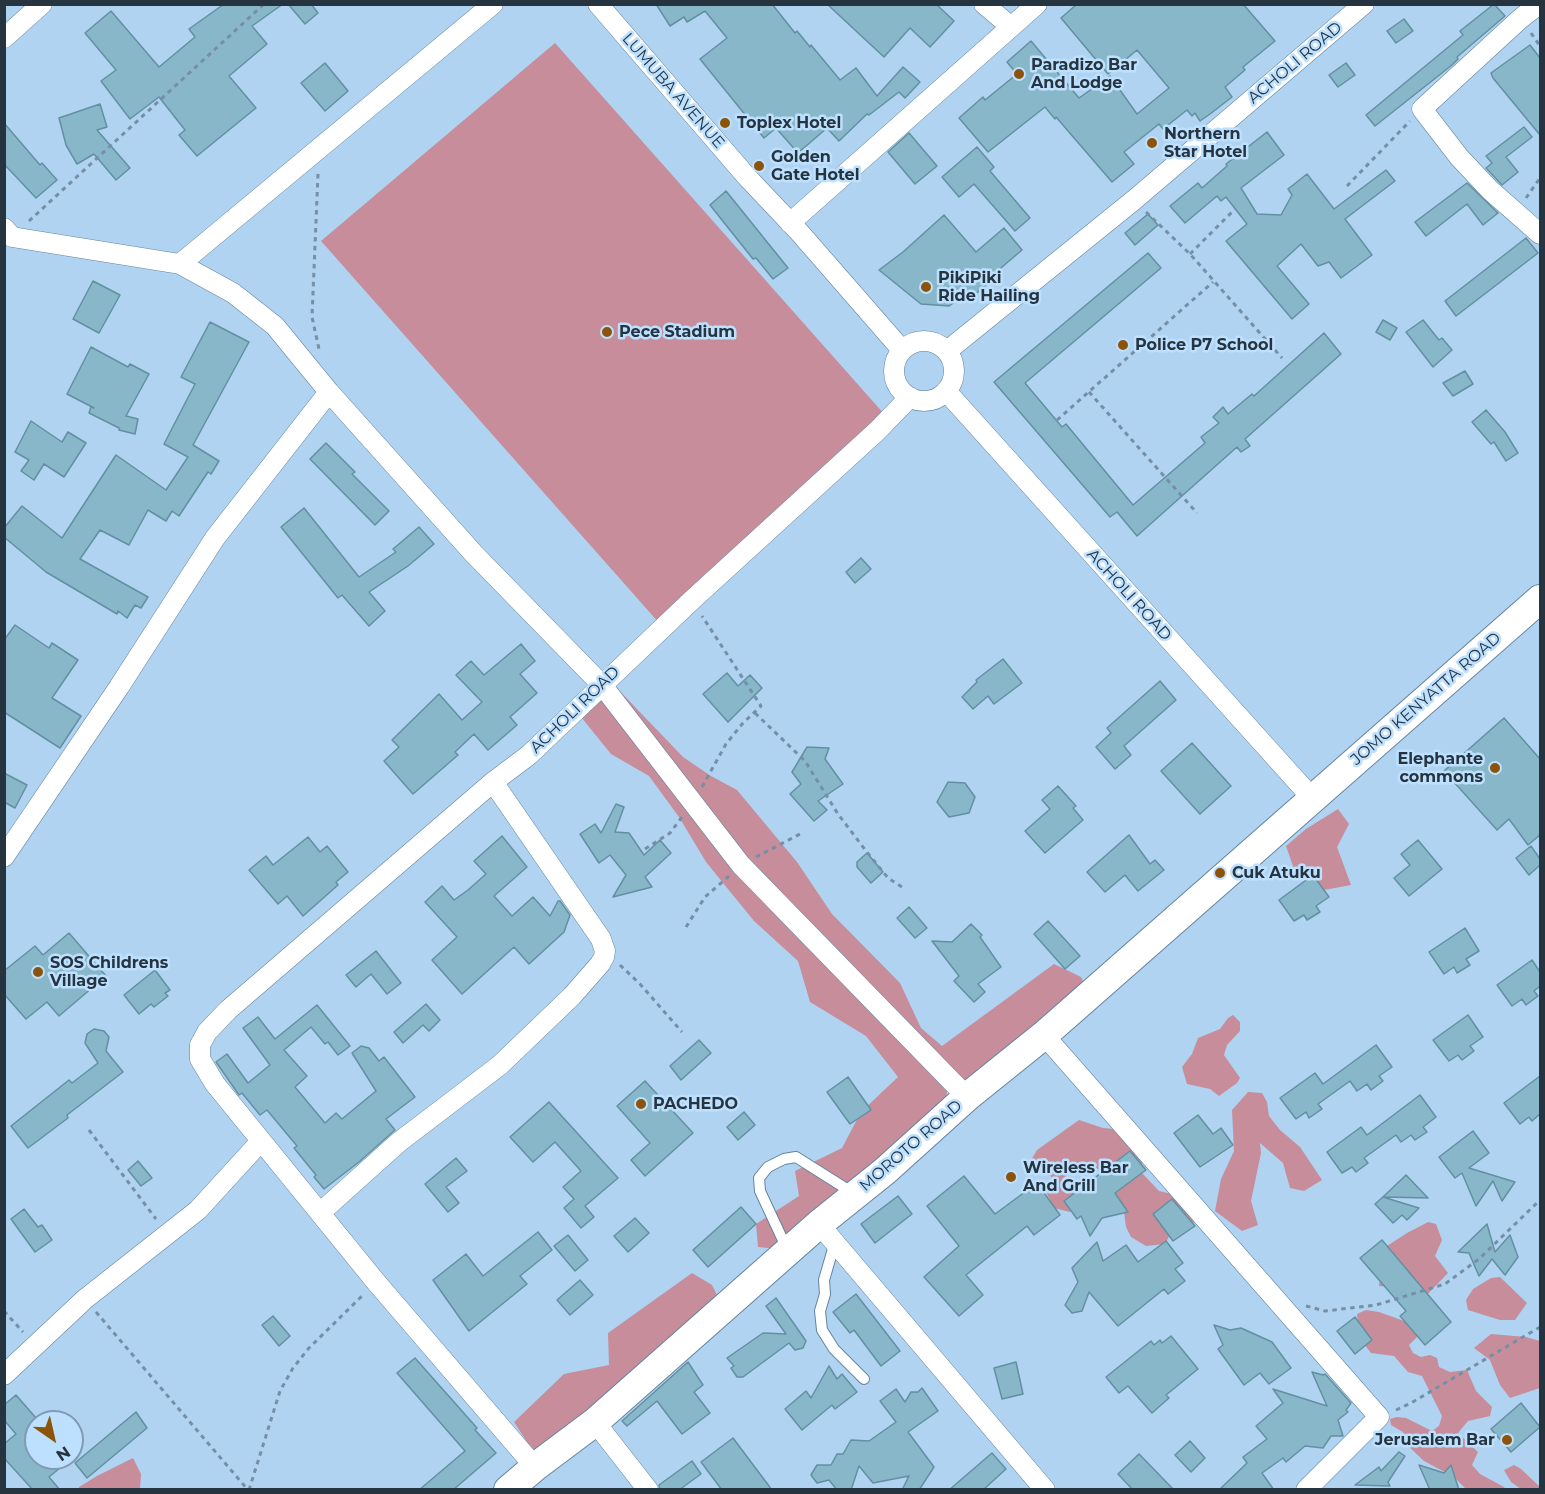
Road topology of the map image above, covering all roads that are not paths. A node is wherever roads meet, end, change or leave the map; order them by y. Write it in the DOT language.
graph roads {
  1 [pos="42,4"];
  2 [pos="493,4"];
  3 [pos="598,4"];
  4 [pos="984,4"];
  5 [pos="1037,4"];
  6 [pos="1364,4"];
  7 [pos="1539,4"];
  8 [pos="1011,27"];
  9 [pos="4,38"];
  10 [pos="790,223"];
  11 [pos="1540,234"];
  12 [pos="7,239"];
  13 [pos="180,264"];
  14 [pos="902,350"];
  15 [pos="947,351"];
  16 [pos="946,391"];
  17 [pos="329,392"];
  18 [pos="910,397"];
  19 [pos="1540,599"];
  20 [pos="602,685"];
  21 [pos="493,782"];
  22 [pos="1312,798"];
  23 [pos="4,857"];
  24 [pos="1044,1035"];
  25 [pos="967,1097"];
  26 [pos="261,1141"];
  27 [pos="856,1194"];
  28 [pos="321,1212"];
  29 [pos="827,1233"];
  30 [pos="788,1251"];
  31 [pos="4,1375"];
  32 [pos="864,1379"];
  33 [pos="595,1422"];
  34 [pos="535,1467"];
  35 [pos="508,1490"];
  36 [pos="648,1490"];
  37 [pos="1045,1490"];
  38 [pos="1306,1490"];
  1 -- 9 [label="street"];
  2 -- 13 [label="street"];
  3 -- 10 [label="street, LUMUBA AVENUE"];
  4 -- 8 [label="street"];
  5 -- 8 [label="street"];
  6 -- 15 [label="street, ACHOLI ROAD"];
  7 -- 11 [label="street"];
  8 -- 10 [label="street"];
  10 -- 14 [label="street"];
  12 -- 13 [label="street"];
  13 -- 17 [label="street"];
  14 -- 15 [label="street"];
  14 -- 18 [label="street"];
  15 -- 16 [label="street"];
  16 -- 18 [label="street"];
  16 -- 22 [label="street, ACHOLI ROAD"];
  17 -- 20 [label="street"];
  17 -- 23 [label="street"];
  18 -- 20 [label="street, ACHOLI ROAD"];
  19 -- 22 [label="main road, JOMO KENYATTA ROAD"];
  20 -- 21 [label="street, ACHOLI ROAD"];
  20 -- 25 [label="street"];
  21 -- 26 [label="street, ACHOLI ROAD"];
  21 -- 28 [label="street"];
  22 -- 24 [label="main road, MOROTO ROAD"];
  24 -- 25 [label="main road, MOROTO ROAD"];
  24 -- 38 [label="street"];
  25 -- 27 [label="main road, MOROTO ROAD"];
  26 -- 28 [label="street"];
  26 -- 31 [label="street"];
  27 -- 29 [label="main road, MOROTO ROAD"];
  27 -- 30 [label="lane"];
  28 -- 34 [label="street"];
  29 -- 30 [label="main road, MOROTO ROAD"];
  29 -- 32 [label="lane"];
  29 -- 37 [label="street"];
  30 -- 33 [label="main road, MOROTO ROAD"];
  33 -- 34 [label="main road, MOROTO ROAD"];
  33 -- 36 [label="street"];
  34 -- 35 [label="main road, MOROTO ROAD"];
}
